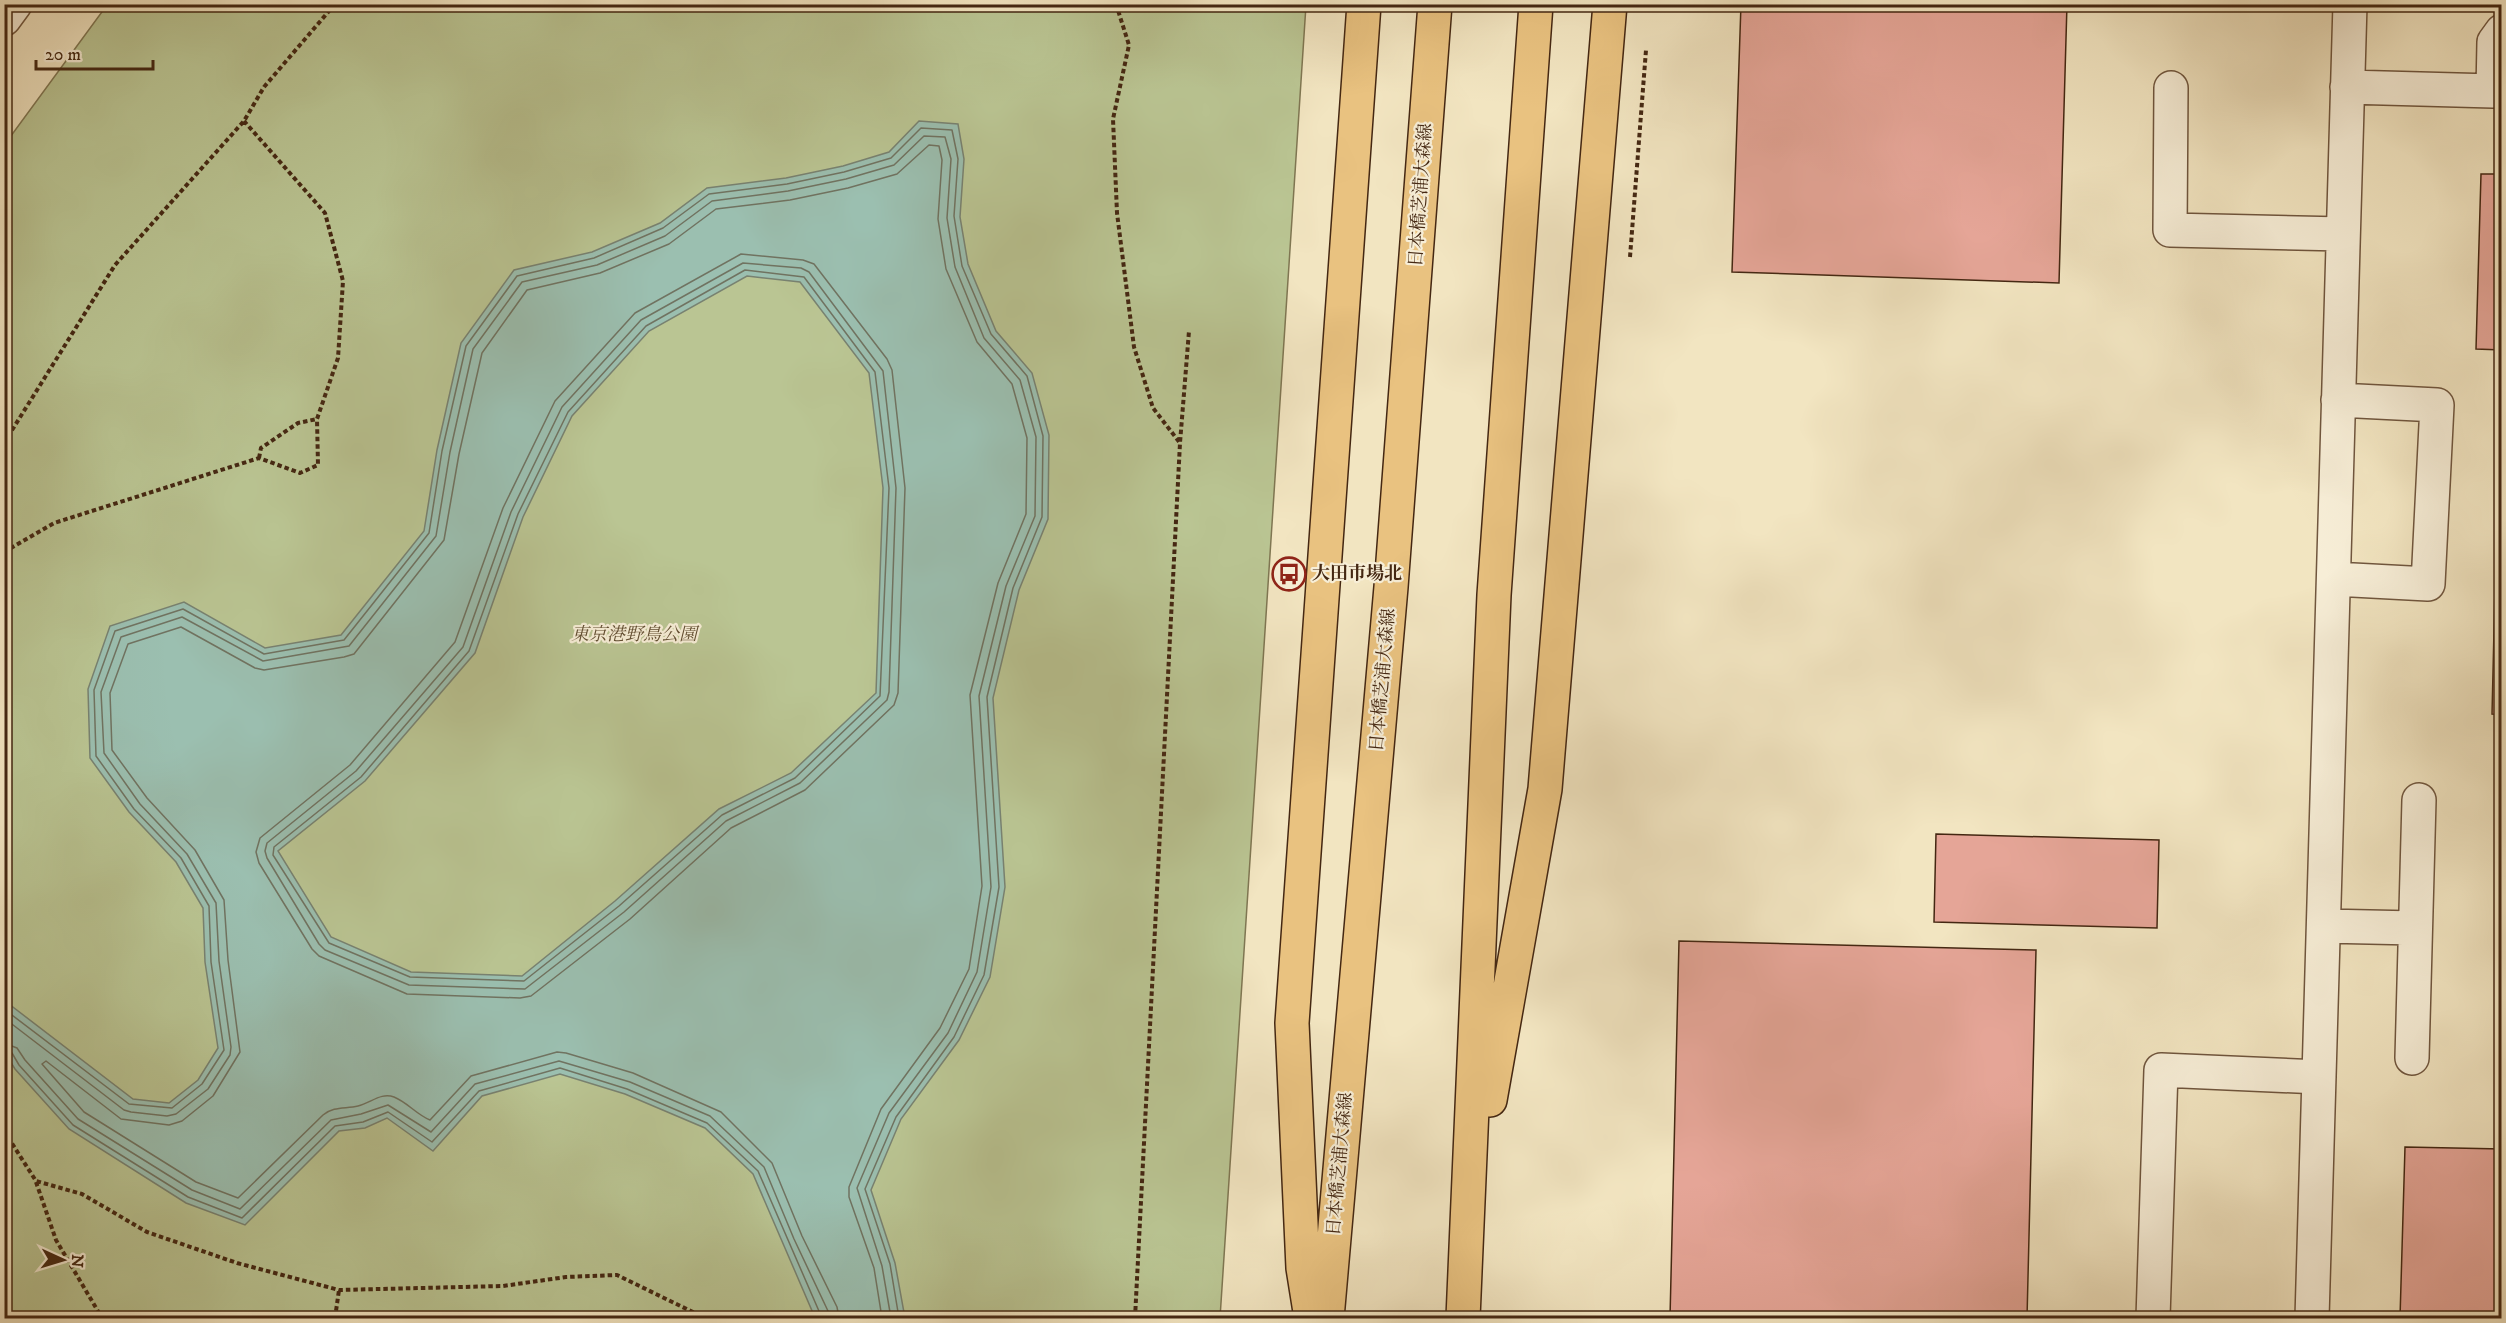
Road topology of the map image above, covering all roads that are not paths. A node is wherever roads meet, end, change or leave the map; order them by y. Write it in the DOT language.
graph roads {
  1 [pos="15,4"];
  2 [pos="1364,4"];
  3 [pos="1435,4"];
  4 [pos="1536,4"];
  5 [pos="1610,4"];
  6 [pos="2350,4"];
  7 [pos="4,19"];
  8 [pos="2502,31"];
  9 [pos="2347,87"];
  10 [pos="2171,88"];
  11 [pos="2343,234"];
  12 [pos="2338,400"];
  13 [pos="2334,579"];
  14 [pos="2419,800"];
  15 [pos="2324,926"];
  16 [pos="2415,928"];
  17 [pos="2412,1058"];
  18 [pos="2319,1077"];
  19 [pos="1468,1228"];
  20 [pos="1311,1318"];
  21 [pos="1327,1318"];
  22 [pos="1462,1318"];
  23 [pos="2153,1318"];
  24 [pos="2312,1318"];
  1 -- 7 [label="street"];
  2 -- 20 [label="main road"];
  3 -- 21 [label="main road, 日本橋芝浦大森線"];
  4 -- 19 [label="main road"];
  5 -- 19 [label="main road"];
  6 -- 9 [label="street"];
  8 -- 9 [label="street"];
  9 -- 11 [label="street"];
  10 -- 11 [label="street"];
  11 -- 12 [label="street"];
  12 -- 13 [label="street"];
  12 -- 13 [label="street"];
  13 -- 15 [label="street"];
  14 -- 16 [label="street"];
  15 -- 16 [label="street"];
  15 -- 18 [label="street"];
  16 -- 17 [label="street"];
  18 -- 23 [label="street"];
  18 -- 24 [label="street"];
  19 -- 22 [label="main road"];
}
